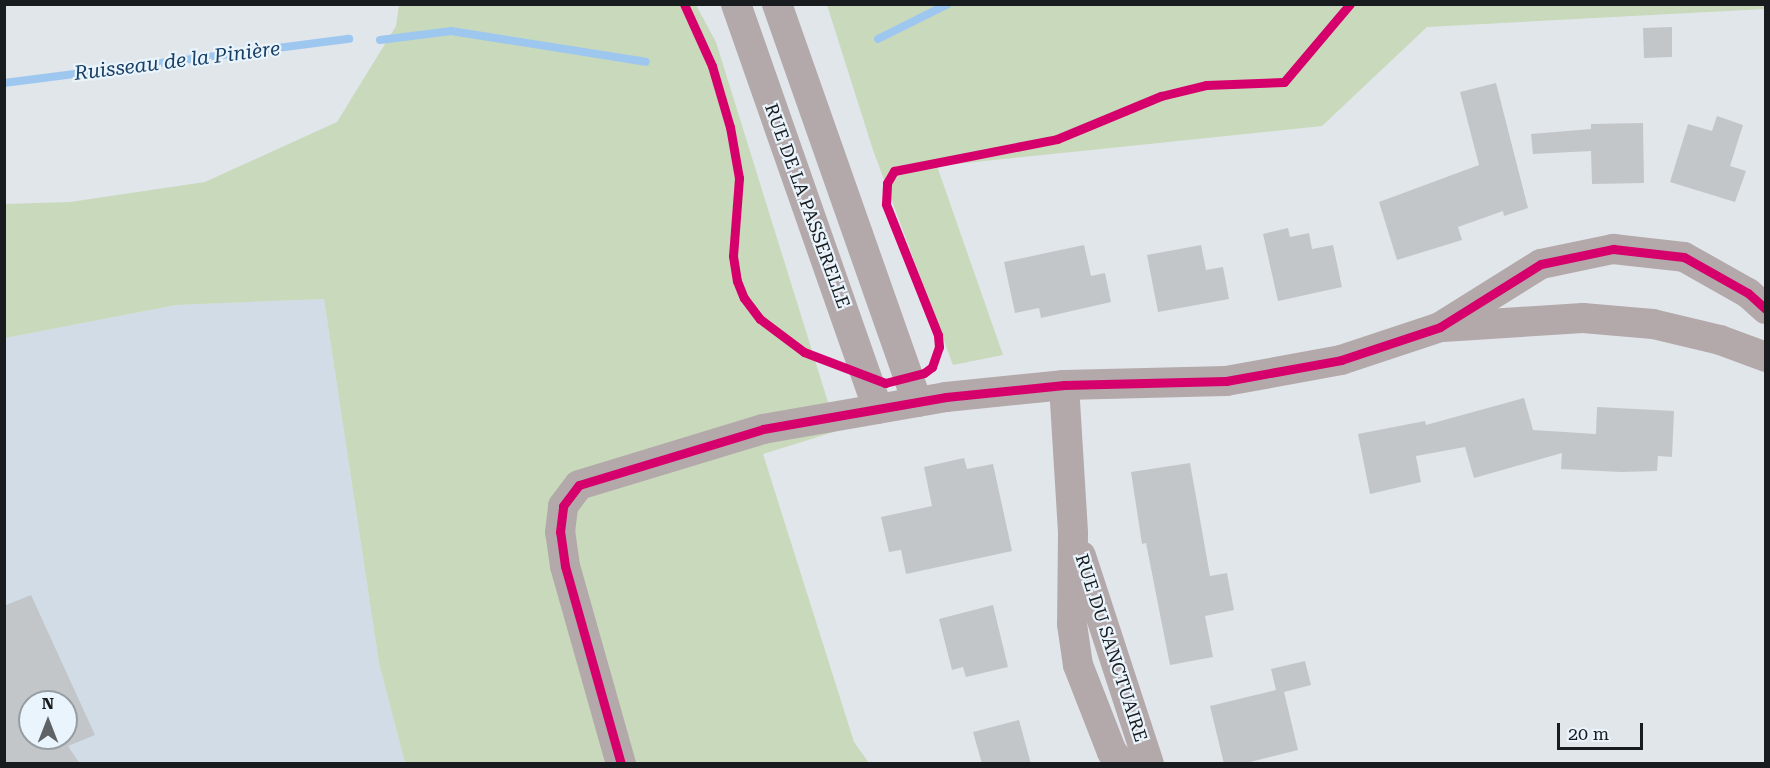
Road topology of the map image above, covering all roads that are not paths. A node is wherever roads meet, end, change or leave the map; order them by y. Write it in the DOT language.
graph roads {
  1 [pos="736,4"];
  2 [pos="777,4"];
  3 [pos="1766,309"];
  4 [pos="1440,327"];
  5 [pos="1766,357"];
  6 [pos="1064,385"];
  7 [pos="917,402"];
  8 [pos="878,409"];
  9 [pos="1073,534"];
  10 [pos="621,764"];
  11 [pos="1122,764"];
  12 [pos="1149,764"];
  1 -- 8 [label="street, RUE DE LA PASSERELLE"];
  2 -- 7 [label="street"];
  3 -- 4 [label="street"];
  4 -- 5 [label="street"];
  4 -- 6 [label="street"];
  6 -- 7 [label="street"];
  6 -- 9 [label="street, RUE DU SANCTUAIRE"];
  7 -- 8 [label="street"];
  8 -- 10 [label="street"];
  9 -- 11 [label="street, RUE DU SANCTUAIRE"];
  9 -- 12 [label="street, RUE DU SANCTUAIRE"];
}
